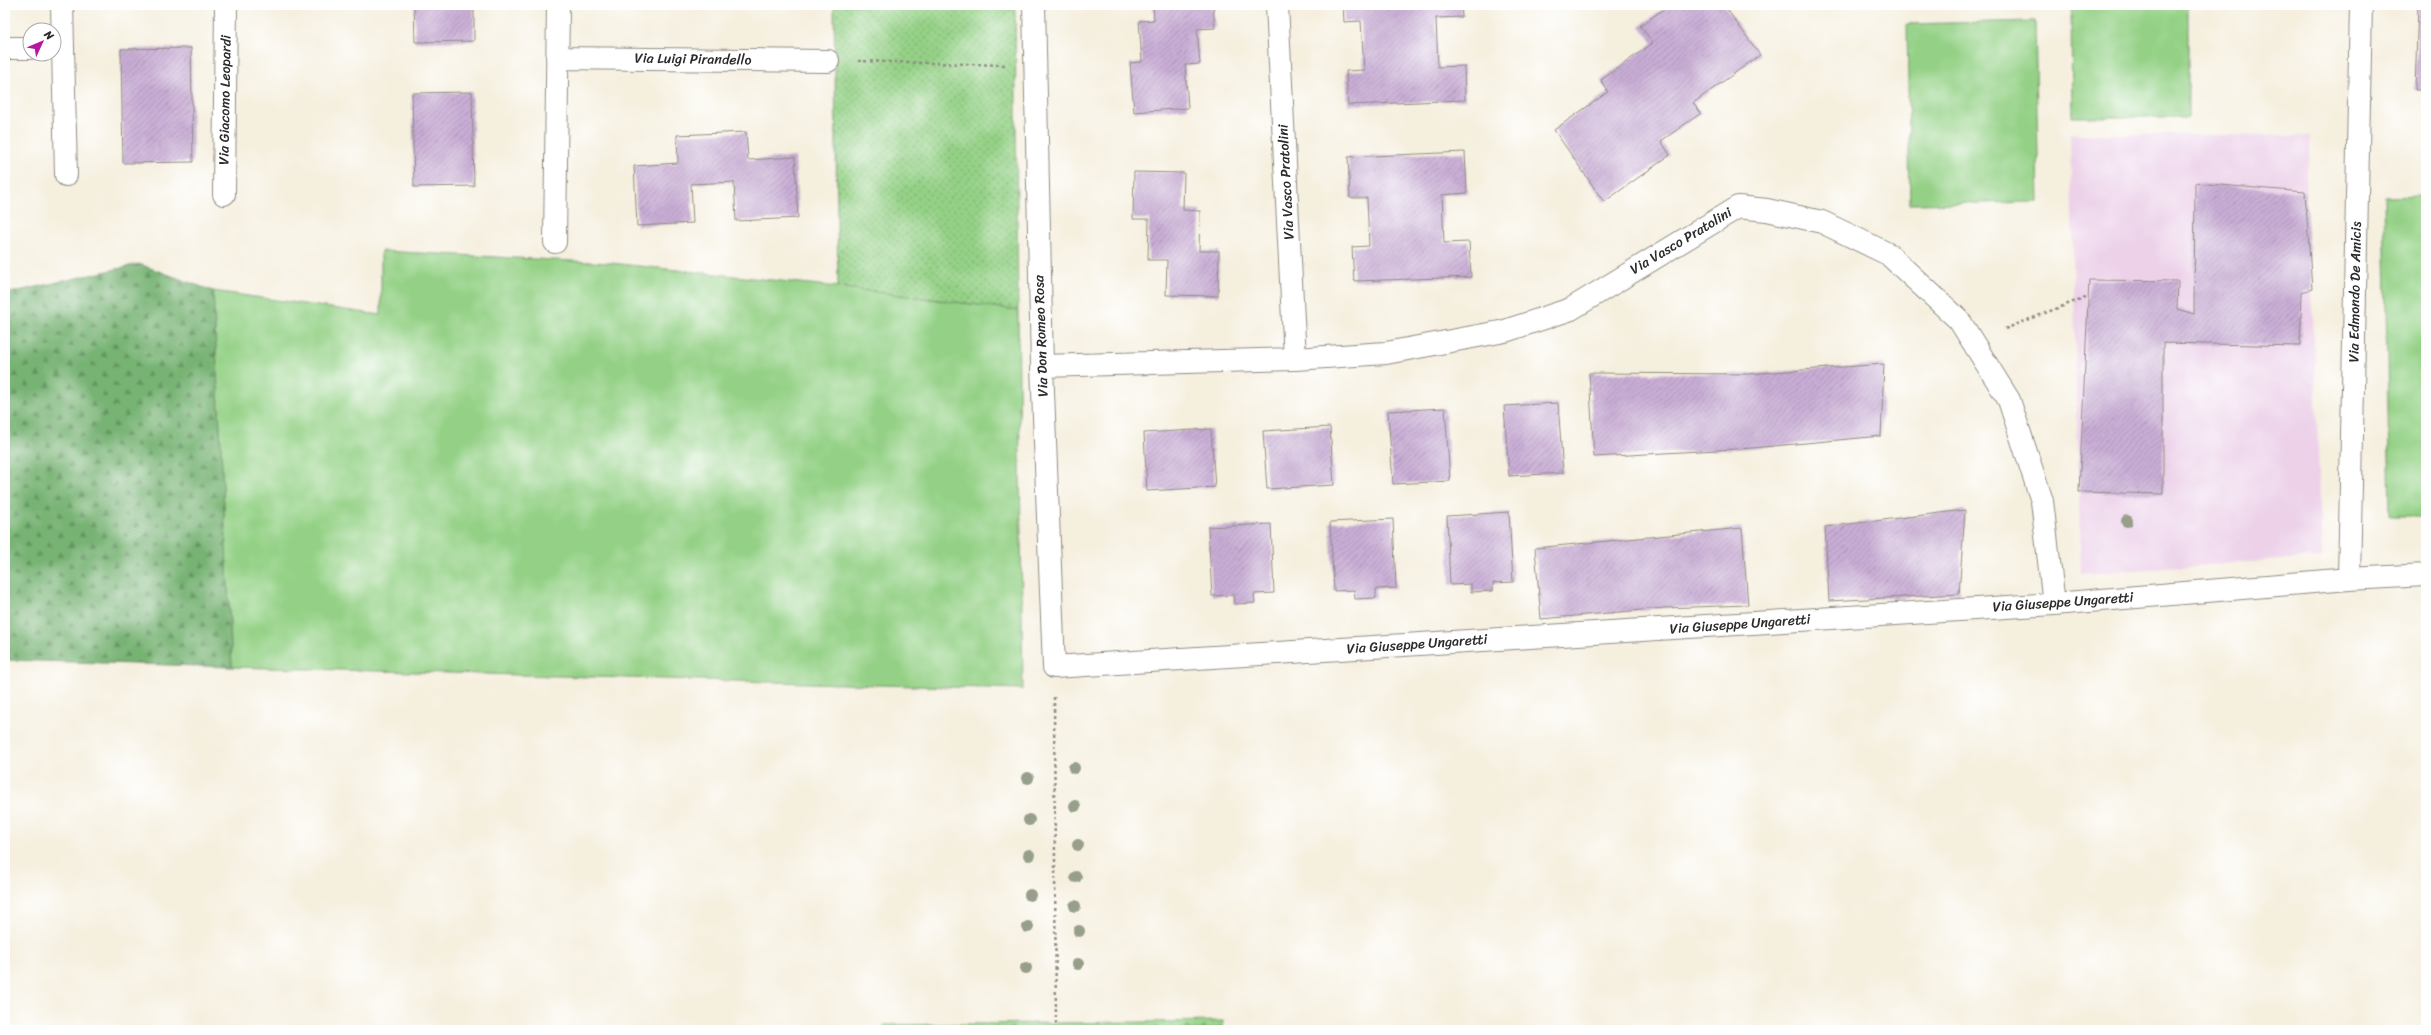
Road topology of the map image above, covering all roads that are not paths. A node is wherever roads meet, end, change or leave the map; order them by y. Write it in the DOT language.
graph roads {
  1 [pos="62,5"];
  2 [pos="226,5"];
  3 [pos="558,5"];
  4 [pos="1034,5"];
  5 [pos="1277,5"];
  6 [pos="2361,5"];
  7 [pos="60,22"];
  8 [pos="5,48"];
  9 [pos="22,48"];
  10 [pos="557,58"];
  11 [pos="828,61"];
  12 [pos="59,62"];
  13 [pos="66,175"];
  14 [pos="224,194"];
  15 [pos="555,242"];
  16 [pos="1294,359"];
  17 [pos="1042,366"];
  18 [pos="2426,575"];
  19 [pos="2349,579"];
  20 [pos="2054,604"];
  21 [pos="1054,667"];
  1 -- 7 [label="street"];
  2 -- 14 [label="street, Via Giacomo Leopardi"];
  3 -- 10 [label="street"];
  4 -- 17 [label="street, Via Don Romeo Rosa"];
  5 -- 16 [label="street, Via Vasco Pratolini"];
  6 -- 19 [label="street, Via Edmondo De Amicis"];
  8 -- 9 [label="street"];
  10 -- 11 [label="street, Via Luigi Pirandello"];
  10 -- 15 [label="street"];
  12 -- 13 [label="street"];
  16 -- 17 [label="street, Via Vasco Pratolini"];
  16 -- 20 [label="street, Via Vasco Pratolini"];
  17 -- 21 [label="street, Via Don Romeo Rosa"];
  18 -- 19 [label="street, Via Giuseppe Ungaretti"];
  19 -- 20 [label="street, Via Giuseppe Ungaretti"];
  20 -- 21 [label="street, Via Giuseppe Ungaretti"];
}
